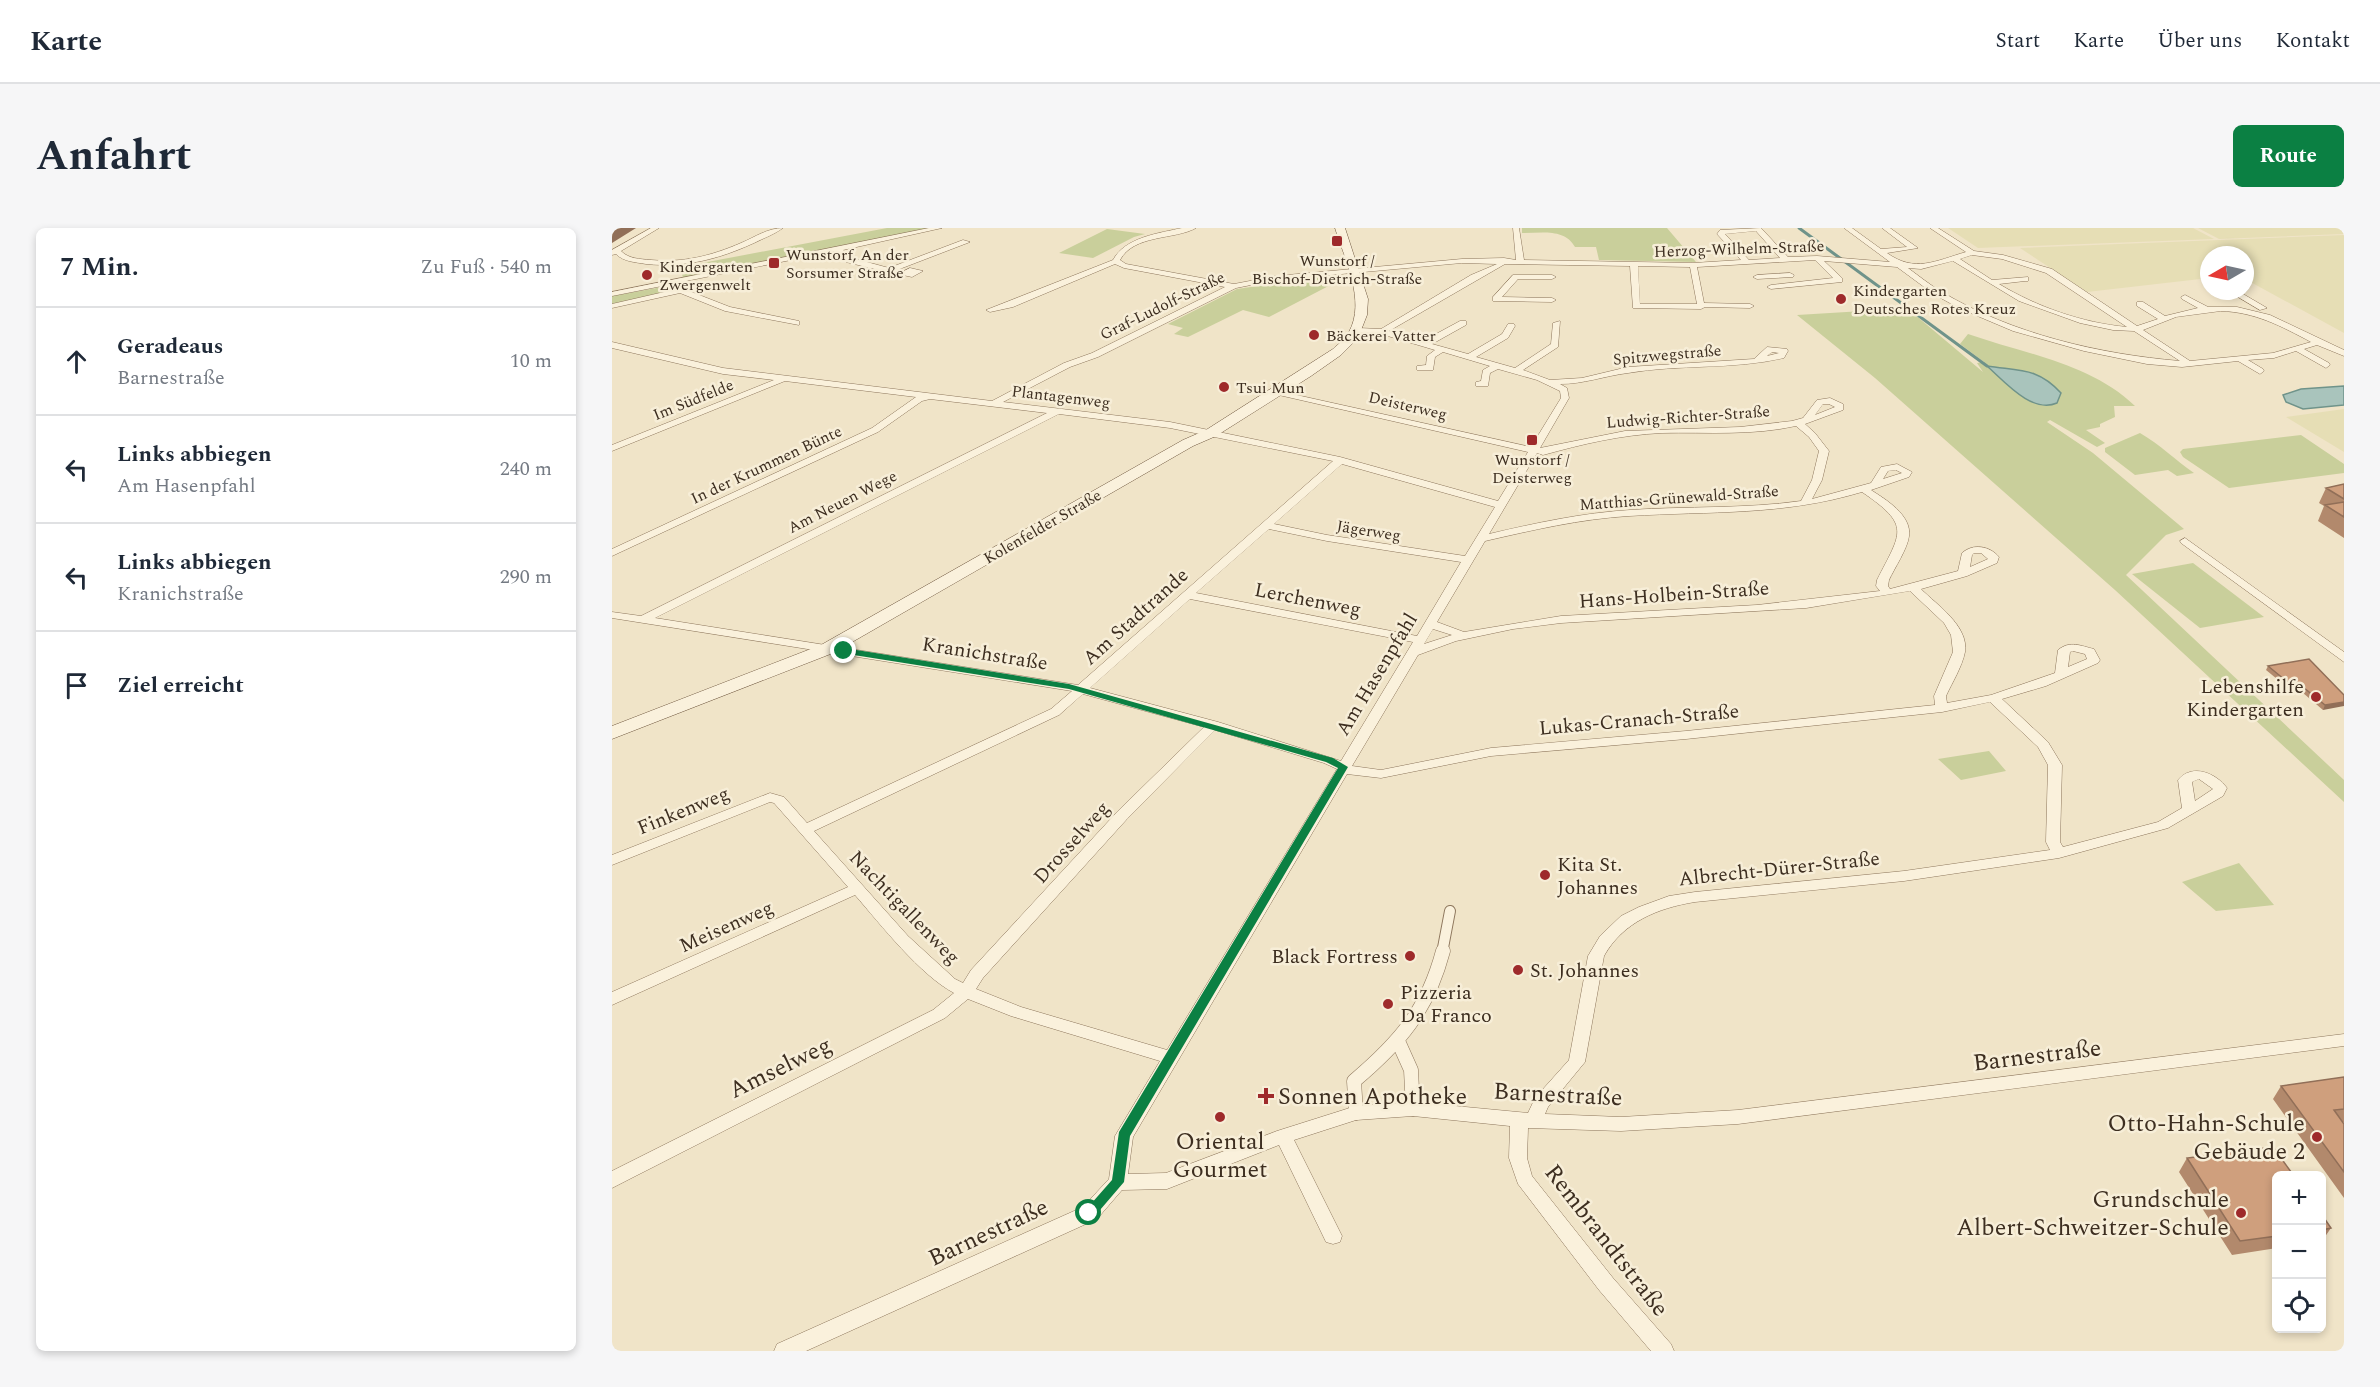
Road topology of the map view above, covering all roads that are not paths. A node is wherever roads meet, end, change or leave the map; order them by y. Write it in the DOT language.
graph roads {
  1 [pos="656,228"];
  2 [pos="780,228"];
  3 [pos="939,228"];
  4 [pos="1193,228"];
  5 [pos="1340,228"];
  6 [pos="1516,228"];
  7 [pos="1847,228"];
  8 [pos="1885,228"];
  9 [pos="1933,228"];
  10 [pos="966,242"];
  11 [pos="838,249"];
  12 [pos="1883,251"];
  13 [pos="614,252"];
  14 [pos="1972,253"];
  15 [pos="1817,258"];
  16 [pos="1955,259"];
  17 [pos="1504,260"];
  18 [pos="1782,260"];
  19 [pos="1116,261"];
  20 [pos="1553,262"];
  21 [pos="1747,262"];
  22 [pos="1518,264"];
  23 [pos="1634,264"];
  24 [pos="1693,265"];
  25 [pos="1901,265"];
  26 [pos="1353,270"];
  27 [pos="888,271"];
  28 [pos="902,273"];
  29 [pos="1790,275"];
  30 [pos="1516,277"];
  31 [pos="1552,277"];
  32 [pos="1757,277"];
  33 [pos="2025,279"];
  34 [pos="1991,282"];
  35 [pos="663,284"];
  36 [pos="1234,285"];
  37 [pos="1799,285"];
  38 [pos="1771,287"];
  39 [pos="680,291"];
  40 [pos="612,294"];
  41 [pos="2185,297"];
  42 [pos="1552,300"];
  43 [pos="2249,300"];
  44 [pos="2140,304"];
  45 [pos="1700,305"];
  46 [pos="612,306"];
  47 [pos="1750,306"];
  48 [pos="990,310"];
  49 [pos="2207,310"];
  50 [pos="1553,312"];
  51 [pos="2264,313"];
  52 [pos="2164,319"];
  53 [pos="796,323"];
  54 [pos="1462,323"];
  55 [pos="1557,323"];
  56 [pos="1511,326"];
  57 [pos="2135,328"];
  58 [pos="1358,330"];
  59 [pos="1382,332"];
  60 [pos="2318,342"];
  61 [pos="1425,344"];
  62 [pos="612,345"];
  63 [pos="1442,350"];
  64 [pos="2298,350"];
  65 [pos="2344,353"];
  66 [pos="1469,357"];
  67 [pos="2240,359"];
  68 [pos="1756,361"];
  69 [pos="2188,363"];
  70 [pos="1498,365"];
  71 [pos="2326,365"];
  72 [pos="1420,368"];
  73 [pos="1517,371"];
  74 [pos="2260,371"];
  75 [pos="785,379"];
  76 [pos="1582,381"];
  77 [pos="1551,382"];
  78 [pos="1479,384"];
  79 [pos="1564,390"];
  80 [pos="1274,393"];
  81 [pos="929,396"];
  82 [pos="994,403"];
  83 [pos="1058,411"];
  84 [pos="1802,421"];
  85 [pos="1211,433"];
  86 [pos="1544,434"];
  87 [pos="1572,442"];
  88 [pos="614,445"];
  89 [pos="1534,451"];
  90 [pos="1340,460"];
  91 [pos="1875,485"];
  92 [pos="1863,489"];
  93 [pos="1805,503"];
  94 [pos="1500,505"];
  95 [pos="1492,519"];
  96 [pos="1266,525"];
  97 [pos="1519,528"];
  98 [pos="1480,539"];
  99 [pos="2185,541"];
  100 [pos="612,553"];
  101 [pos="1468,560"];
  102 [pos="1963,574"];
  103 [pos="1912,588"];
  104 [pos="1888,593"];
  105 [pos="1189,595"];
  106 [pos="612,615"];
  107 [pos="642,620"];
  108 [pos="1431,624"];
  109 [pos="1463,635"];
  110 [pos="1421,640"];
  111 [pos="827,649"];
  112 [pos="1414,652"];
  113 [pos="2344,658"];
  114 [pos="2061,675"];
  115 [pos="1082,690"];
  116 [pos="1993,698"];
  117 [pos="1942,708"];
  118 [pos="1213,725"];
  119 [pos="612,733"];
  120 [pos="1343,767"];
  121 [pos="770,797"];
  122 [pos="2189,810"];
  123 [pos="805,830"];
  124 [pos="2060,853"];
  125 [pos="612,860"];
  126 [pos="856,889"];
  127 [pos="1450,910"];
  128 [pos="966,992"];
  129 [pos="612,999"];
  130 [pos="2344,1040"];
  131 [pos="1398,1041"];
  132 [pos="1169,1057"];
  133 [pos="1413,1109"];
  134 [pos="1356,1113"];
  135 [pos="1527,1121"];
  136 [pos="1283,1136"];
  137 [pos="612,1180"];
  138 [pos="1118,1182"];
  139 [pos="1334,1236"];
  140 [pos="784,1351"];
  141 [pos="1664,1351"];
  1 -- 13 [label="street"];
  2 -- 13 [label="street"];
  3 -- 11 [label="street"];
  4 -- 19 [label="street"];
  5 -- 26 [label="main road"];
  6 -- 22 [label="street"];
  7 -- 12 [label="street"];
  8 -- 12 [label="street"];
  9 -- 14 [label="street"];
  10 -- 27 [label="street"];
  11 -- 27 [label="street"];
  11 -- 35 [label="street"];
  12 -- 25 [label="street"];
  14 -- 16 [label="street, Herzog-Wilhelm-Straße"];
  14 -- 57 [label="street"];
  15 -- 18 [label="street, Herzog-Wilhelm-Straße"];
  15 -- 25 [label="street, Herzog-Wilhelm-Straße"];
  15 -- 37 [label="street"];
  16 -- 25 [label="street, Herzog-Wilhelm-Straße"];
  16 -- 34 [label="street"];
  17 -- 22 [label="street, Herzog-Wilhelm-Straße"];
  17 -- 26 [label="street, Herzog-Wilhelm-Straße"];
  17 -- 59 [label="street"];
  18 -- 21 [label="street, Herzog-Wilhelm-Straße"];
  18 -- 21 [label="street"];
  18 -- 29 [label="street"];
  19 -- 36 [label="street"];
  19 -- 48 [label="street"];
  20 -- 22 [label="street, Herzog-Wilhelm-Straße"];
  20 -- 23 [label="street, Herzog-Wilhelm-Straße"];
  20 -- 31 [label="street"];
  21 -- 24 [label="street, Herzog-Wilhelm-Straße"];
  22 -- 30 [label="street"];
  23 -- 24 [label="street, Herzog-Wilhelm-Straße"];
  23 -- 45 [label="street"];
  24 -- 45 [label="street"];
  25 -- 69 [label="street"];
  26 -- 36 [label="street, Graf-Ludolf-Straße"];
  26 -- 58 [label="main road"];
  27 -- 28 [label="street"];
  29 -- 32 [label="street"];
  29 -- 37 [label="street"];
  30 -- 31 [label="street"];
  30 -- 42 [label="street"];
  31 -- 42 [label="street"];
  33 -- 34 [label="street"];
  34 -- 57 [label="street"];
  35 -- 39 [label="street"];
  35 -- 40 [label="street"];
  36 -- 82 [label="street, Graf-Ludolf-Straße"];
  37 -- 38 [label="street"];
  39 -- 46 [label="street"];
  39 -- 53 [label="street"];
  41 -- 49 [label="street"];
  42 -- 50 [label="street"];
  43 -- 51 [label="street"];
  44 -- 52 [label="street"];
  45 -- 47 [label="street"];
  49 -- 51 [label="street"];
  49 -- 52 [label="street"];
  51 -- 60 [label="street"];
  52 -- 57 [label="street"];
  54 -- 61 [label="street"];
  55 -- 73 [label="street"];
  56 -- 66 [label="street"];
  57 -- 69 [label="street"];
  58 -- 59 [label="street"];
  58 -- 80 [label="main road, Kolenfelder Straße"];
  59 -- 61 [label="street"];
  60 -- 64 [label="street"];
  60 -- 65 [label="street"];
  61 -- 63 [label="street"];
  62 -- 75 [label="street, Plantagenweg"];
  63 -- 66 [label="street"];
  63 -- 72 [label="street"];
  64 -- 67 [label="street"];
  64 -- 71 [label="street"];
  66 -- 70 [label="street"];
  67 -- 69 [label="street"];
  67 -- 74 [label="street"];
  68 -- 76 [label="street, Spitzwegstraße"];
  70 -- 73 [label="street"];
  70 -- 78 [label="street"];
  73 -- 77 [label="street"];
  75 -- 81 [label="street, Plantagenweg"];
  75 -- 88 [label="street, Im Südfelde"];
  76 -- 77 [label="street, Spitzwegstraße"];
  76 -- 79 [label="street, Spitzwegstraße"];
  77 -- 79 [label="street"];
  79 -- 86 [label="street, Am Hasenpfahl"];
  80 -- 85 [label="main road, Kolenfelder Straße"];
  80 -- 89 [label="street, Deisterweg"];
  81 -- 82 [label="street, Plantagenweg"];
  81 -- 100 [label="street, In der Krummen Bünte"];
  82 -- 83 [label="street, Plantagenweg"];
  83 -- 85 [label="street, Plantagenweg"];
  83 -- 107 [label="street, Am Neuen Wege"];
  84 -- 87 [label="street, Ludwig-Richter-Straße"];
  84 -- 93 [label="street, Matthias-Grünewald-Straße"];
  85 -- 90 [label="street, Plantagenweg"];
  85 -- 111 [label="main road, Kolenfelder Straße"];
  86 -- 87 [label="street, Ludwig-Richter-Straße"];
  86 -- 89 [label="street, Am Hasenpfahl"];
  87 -- 89 [label="street, Ludwig-Richter-Straße"];
  89 -- 94 [label="street, Am Hasenpfahl"];
  90 -- 94 [label="street, Plantagenweg"];
  90 -- 96 [label="street, Am Stadtrande"];
  91 -- 92 [label="street, Matthias-Grünewald-Straße"];
  92 -- 93 [label="street, Matthias-Grünewald-Straße"];
  92 -- 104 [label="street"];
  93 -- 97 [label="street, Matthias-Grünewald-Straße"];
  94 -- 95 [label="street, Am Hasenpfahl"];
  95 -- 97 [label="street, Matthias-Grünewald-Straße"];
  95 -- 98 [label="street, Am Hasenpfahl"];
  96 -- 101 [label="street, Jägerweg"];
  96 -- 105 [label="street, Am Stadtrande"];
  97 -- 98 [label="street, Matthias-Grünewald-Straße"];
  98 -- 101 [label="street, Am Hasenpfahl"];
  99 -- 113 [label="street"];
  101 -- 108 [label="street, Am Hasenpfahl"];
  102 -- 103 [label="street, Hans-Holbein-Straße"];
  103 -- 104 [label="street, Hans-Holbein-Straße"];
  103 -- 117 [label="street"];
  104 -- 109 [label="street, Hans-Holbein-Straße"];
  105 -- 110 [label="street, Lerchenweg"];
  105 -- 115 [label="street, Am Stadtrande"];
  106 -- 107 [label="street, Kranichstraße"];
  107 -- 111 [label="street, Kranichstraße"];
  108 -- 109 [label="street, Hans-Holbein-Straße"];
  108 -- 110 [label="street, Am Hasenpfahl"];
  109 -- 112 [label="street, Hans-Holbein-Straße"];
  110 -- 112 [label="street, Am Hasenpfahl"];
  111 -- 115 [label="street, Kranichstraße"];
  111 -- 119 [label="main road, Kolenfelder Straße"];
  112 -- 120 [label="street, Am Hasenpfahl"];
  114 -- 116 [label="street, Lukas-Cranach-Straße"];
  115 -- 118 [label="street, Kranichstraße"];
  115 -- 123 [label="street, Am Stadtrande"];
  116 -- 117 [label="street, Lukas-Cranach-Straße"];
  116 -- 124 [label="street"];
  117 -- 120 [label="street, Lukas-Cranach-Straße"];
  118 -- 120 [label="street, Kranichstraße"];
  118 -- 128 [label="street, Drosselweg"];
  120 -- 132 [label="street, Am Hasenpfahl"];
  121 -- 123 [label="street, Nachtigallenweg"];
  121 -- 125 [label="street, Finkenweg"];
  122 -- 124 [label="street, Albrecht-Dürer-Straße"];
  123 -- 126 [label="street, Nachtigallenweg"];
  124 -- 135 [label="street, Albrecht-Dürer-Straße"];
  126 -- 128 [label="street, Nachtigallenweg"];
  126 -- 129 [label="street, Meisenweg"];
  127 -- 131 [label="street"];
  128 -- 132 [label="street, Nachtigallenweg"];
  128 -- 137 [label="street, Amselweg"];
  130 -- 135 [label="street, Barnestraße"];
  131 -- 133 [label="street"];
  131 -- 134 [label="street"];
  132 -- 138 [label="street, Am Hasenpfahl"];
  133 -- 134 [label="street, Barnestraße"];
  133 -- 135 [label="street, Barnestraße"];
  134 -- 136 [label="street, Barnestraße"];
  135 -- 141 [label="street, Rembrandtstraße"];
  136 -- 138 [label="street, Barnestraße"];
  136 -- 139 [label="street"];
  138 -- 140 [label="street, Barnestraße"];
}
